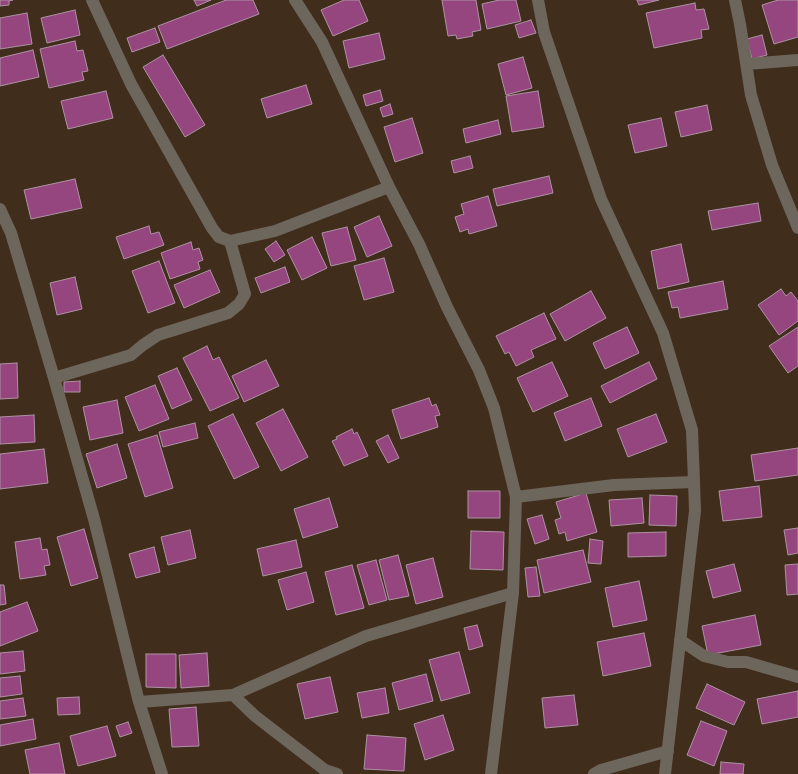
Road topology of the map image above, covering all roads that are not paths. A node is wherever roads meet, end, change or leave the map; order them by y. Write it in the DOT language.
graph roads {
  1 [pos="92,0"];
  2 [pos="295,0"];
  3 [pos="538,0"];
  4 [pos="735,0"];
  5 [pos="798,60"];
  6 [pos="747,64"];
  7 [pos="389,187"];
  8 [pos="0,210"];
  9 [pos="798,228"];
  10 [pos="230,241"];
  11 [pos="54,378"];
  12 [pos="694,482"];
  13 [pos="516,497"];
  14 [pos="513,593"];
  15 [pos="680,640"];
  16 [pos="798,677"];
  17 [pos="233,694"];
  18 [pos="139,702"];
  19 [pos="668,752"];
  20 [pos="162,774"];
  21 [pos="337,774"];
  22 [pos="491,774"];
  23 [pos="594,774"];
  24 [pos="666,774"];
  1 -- 10 [label="street"];
  2 -- 7 [label="street"];
  3 -- 12 [label="street"];
  4 -- 6 [label="street"];
  5 -- 6 [label="street"];
  6 -- 9 [label="street"];
  7 -- 10 [label="street"];
  7 -- 13 [label="street"];
  8 -- 11 [label="street"];
  10 -- 11 [label="street"];
  11 -- 18 [label="street"];
  12 -- 13 [label="street"];
  12 -- 15 [label="street"];
  13 -- 14 [label="street"];
  14 -- 17 [label="street"];
  14 -- 22 [label="street"];
  15 -- 16 [label="street"];
  15 -- 19 [label="street"];
  17 -- 18 [label="street"];
  17 -- 21 [label="street"];
  18 -- 20 [label="street"];
  19 -- 23 [label="street"];
  19 -- 24 [label="street"];
}
